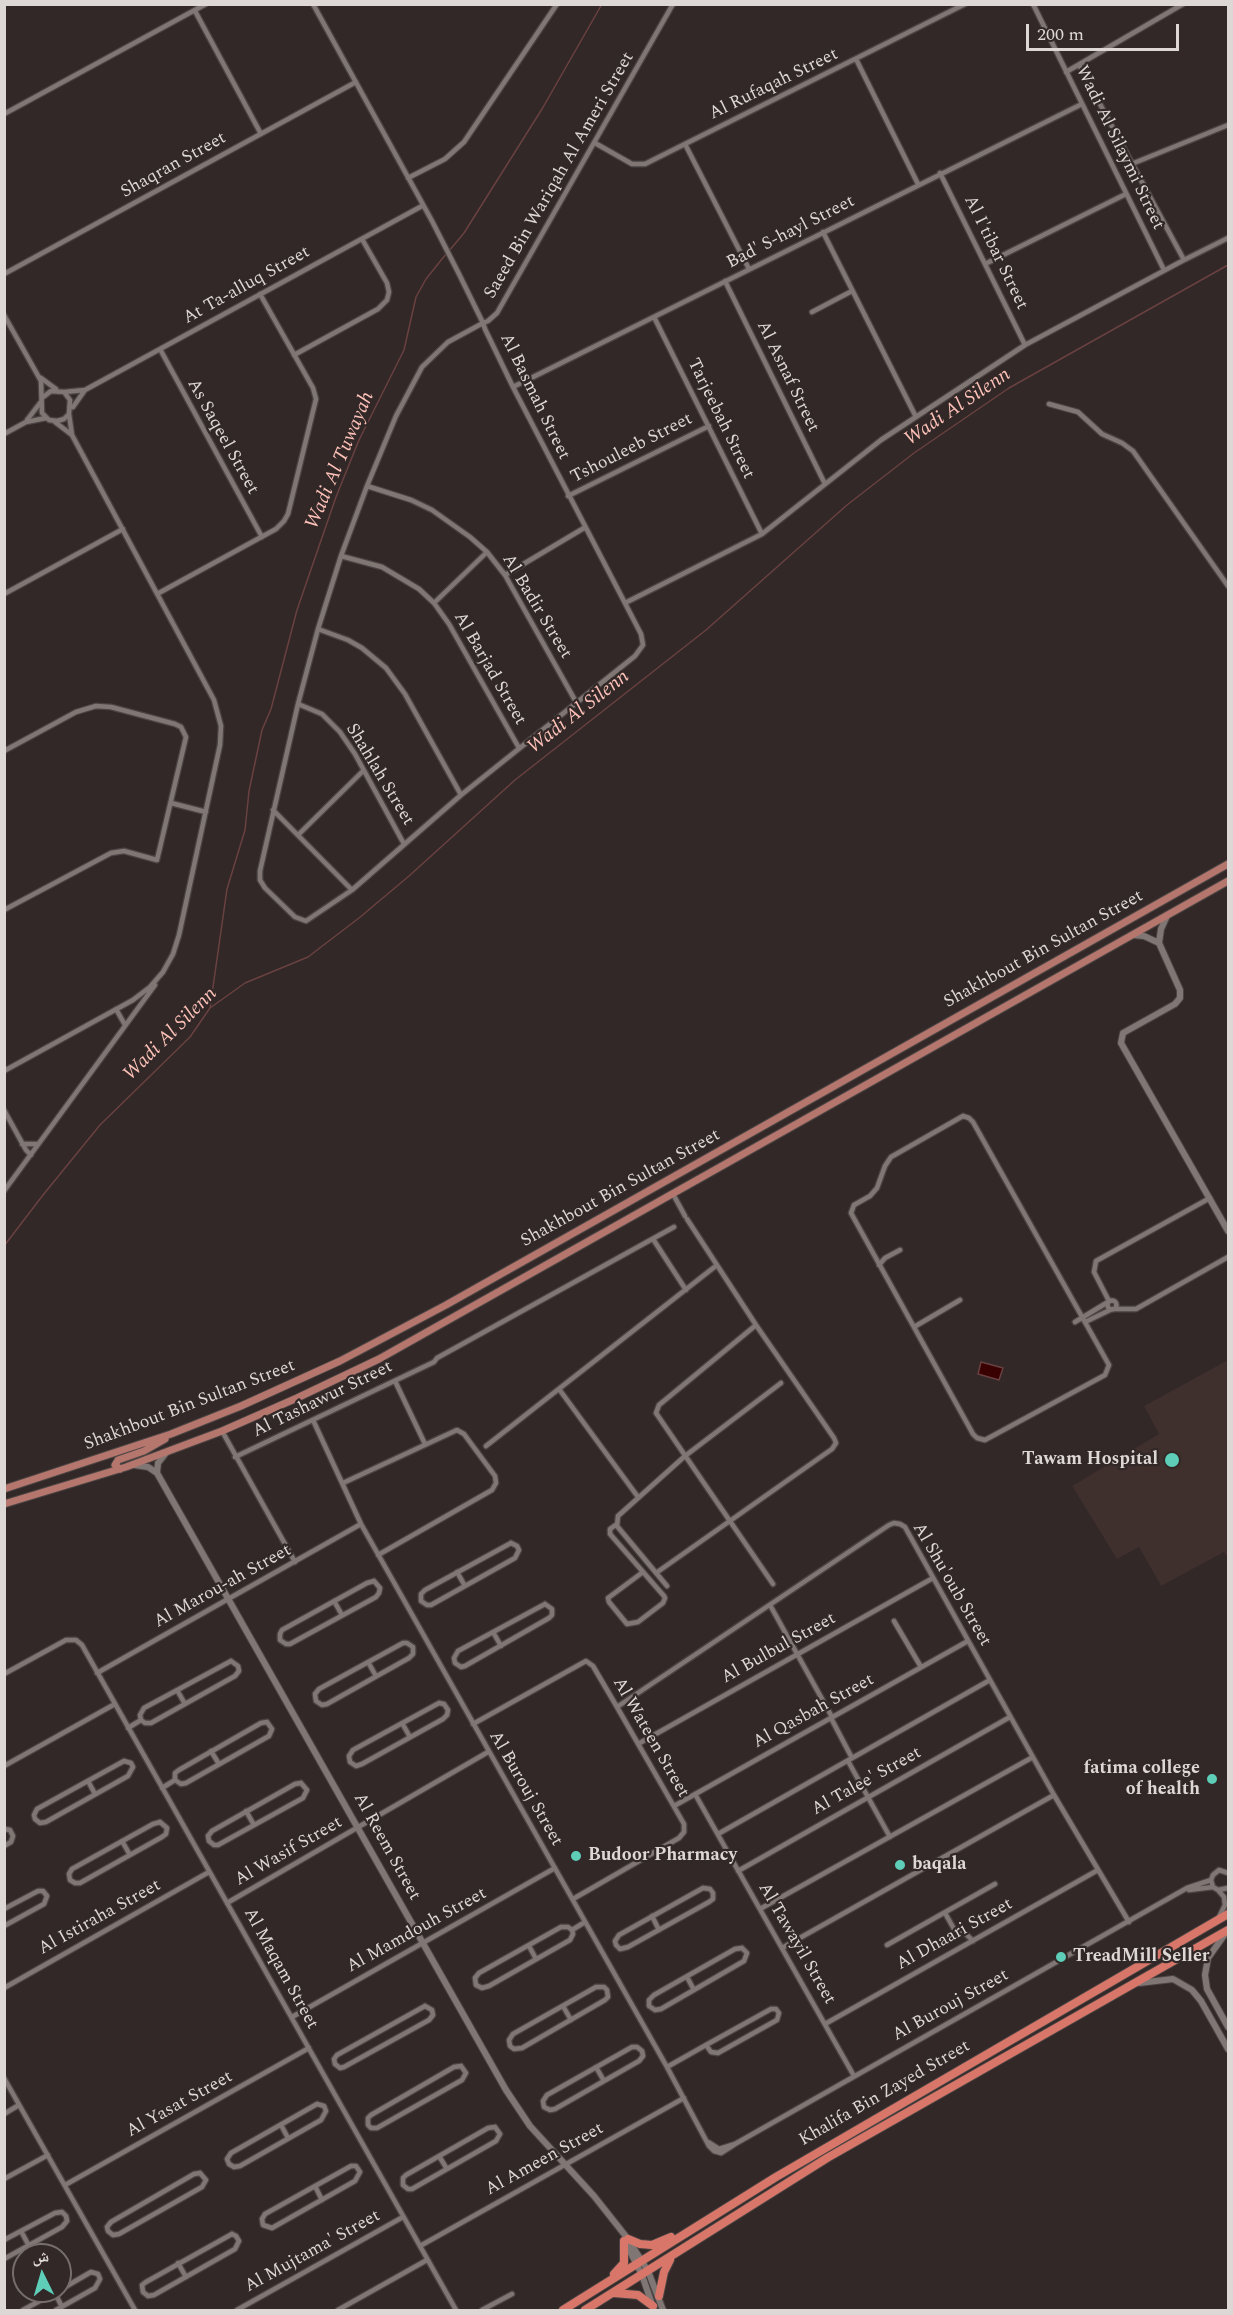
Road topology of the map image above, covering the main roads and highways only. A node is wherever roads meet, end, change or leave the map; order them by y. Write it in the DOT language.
graph roads {
  1 [pos="1228,864"];
  2 [pos="1228,881"];
  3 [pos="171,1434"];
  4 [pos="123,1468"];
  5 [pos="4,1489"];
  6 [pos="4,1504"];
  7 [pos="1228,1914"];
  8 [pos="1228,1930"];
  9 [pos="688,2232"];
  10 [pos="672,2257"];
  11 [pos="595,2290"];
  12 [pos="613,2293"];
  13 [pos="658,2296"];
  14 [pos="653,2308"];
  15 [pos="563,2310"];
  16 [pos="585,2310"];
  1 -- 3 [label="main road, Shakhbout Bin Sultan Street"];
  2 -- 4 [label="main road, Shakhbout Bin Sultan Street"];
  3 -- 4 [label="main road"];
  3 -- 5 [label="main road, Shakhbout Bin Sultan Street"];
  4 -- 6 [label="main road, Shakhbout Bin Sultan Street"];
  7 -- 9 [label="highway, Khalifa Bin Zayed Street"];
  8 -- 10 [label="highway, Khalifa Bin Zayed Street"];
  9 -- 11 [label="highway, Khalifa Bin Zayed Street"];
  9 -- 11 [label="highway"];
  10 -- 12 [label="highway, Khalifa Bin Zayed Street"];
  10 -- 13 [label="highway"];
  11 -- 15 [label="highway, Khalifa Bin Zayed Street"];
  12 -- 14 [label="highway"];
  12 -- 16 [label="highway, Khalifa Bin Zayed Street"];
}
